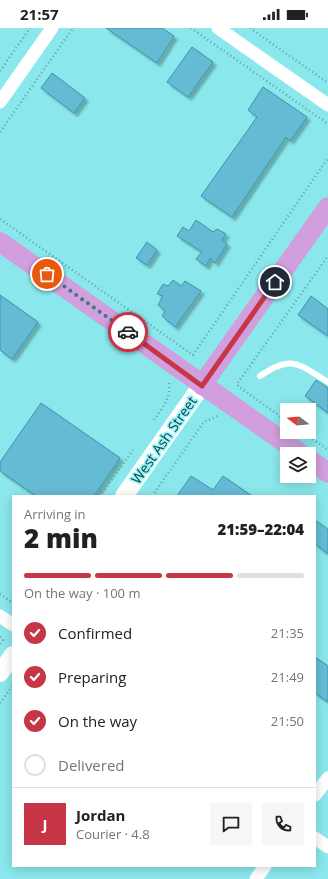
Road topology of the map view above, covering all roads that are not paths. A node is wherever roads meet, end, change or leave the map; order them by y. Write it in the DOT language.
graph roads {
  1 [pos="52,28"];
  2 [pos="218,28"];
  3 [pos="0,102"];
  4 [pos="328,105"];
  5 [pos="328,207"];
  6 [pos="0,242"];
  7 [pos="260,376"];
  8 [pos="328,382"];
  9 [pos="202,386"];
  10 [pos="291,447"];
  11 [pos="316,464"];
  12 [pos="328,472"];
  13 [pos="125,495"];
  14 [pos="0,616"];
  15 [pos="12,624"];
  16 [pos="12,655"];
  17 [pos="0,673"];
  18 [pos="328,778"];
  19 [pos="316,795"];
  20 [pos="316,839"];
  21 [pos="328,847"];
  22 [pos="264,867"];
  23 [pos="256,879"];
  1 -- 3 [label="street"];
  2 -- 4 [label="street"];
  5 -- 9 [label="main road, West Ash Street"];
  6 -- 9 [label="main road"];
  7 -- 8 [label="lane"];
  9 -- 10 [label="main road"];
  9 -- 13 [label="main road, West Ash Street"];
  11 -- 12 [label="main road"];
  14 -- 15 [label="street"];
  16 -- 17 [label="main road"];
  18 -- 19 [label="street"];
  20 -- 21 [label="street"];
  22 -- 23 [label="street"];
}
